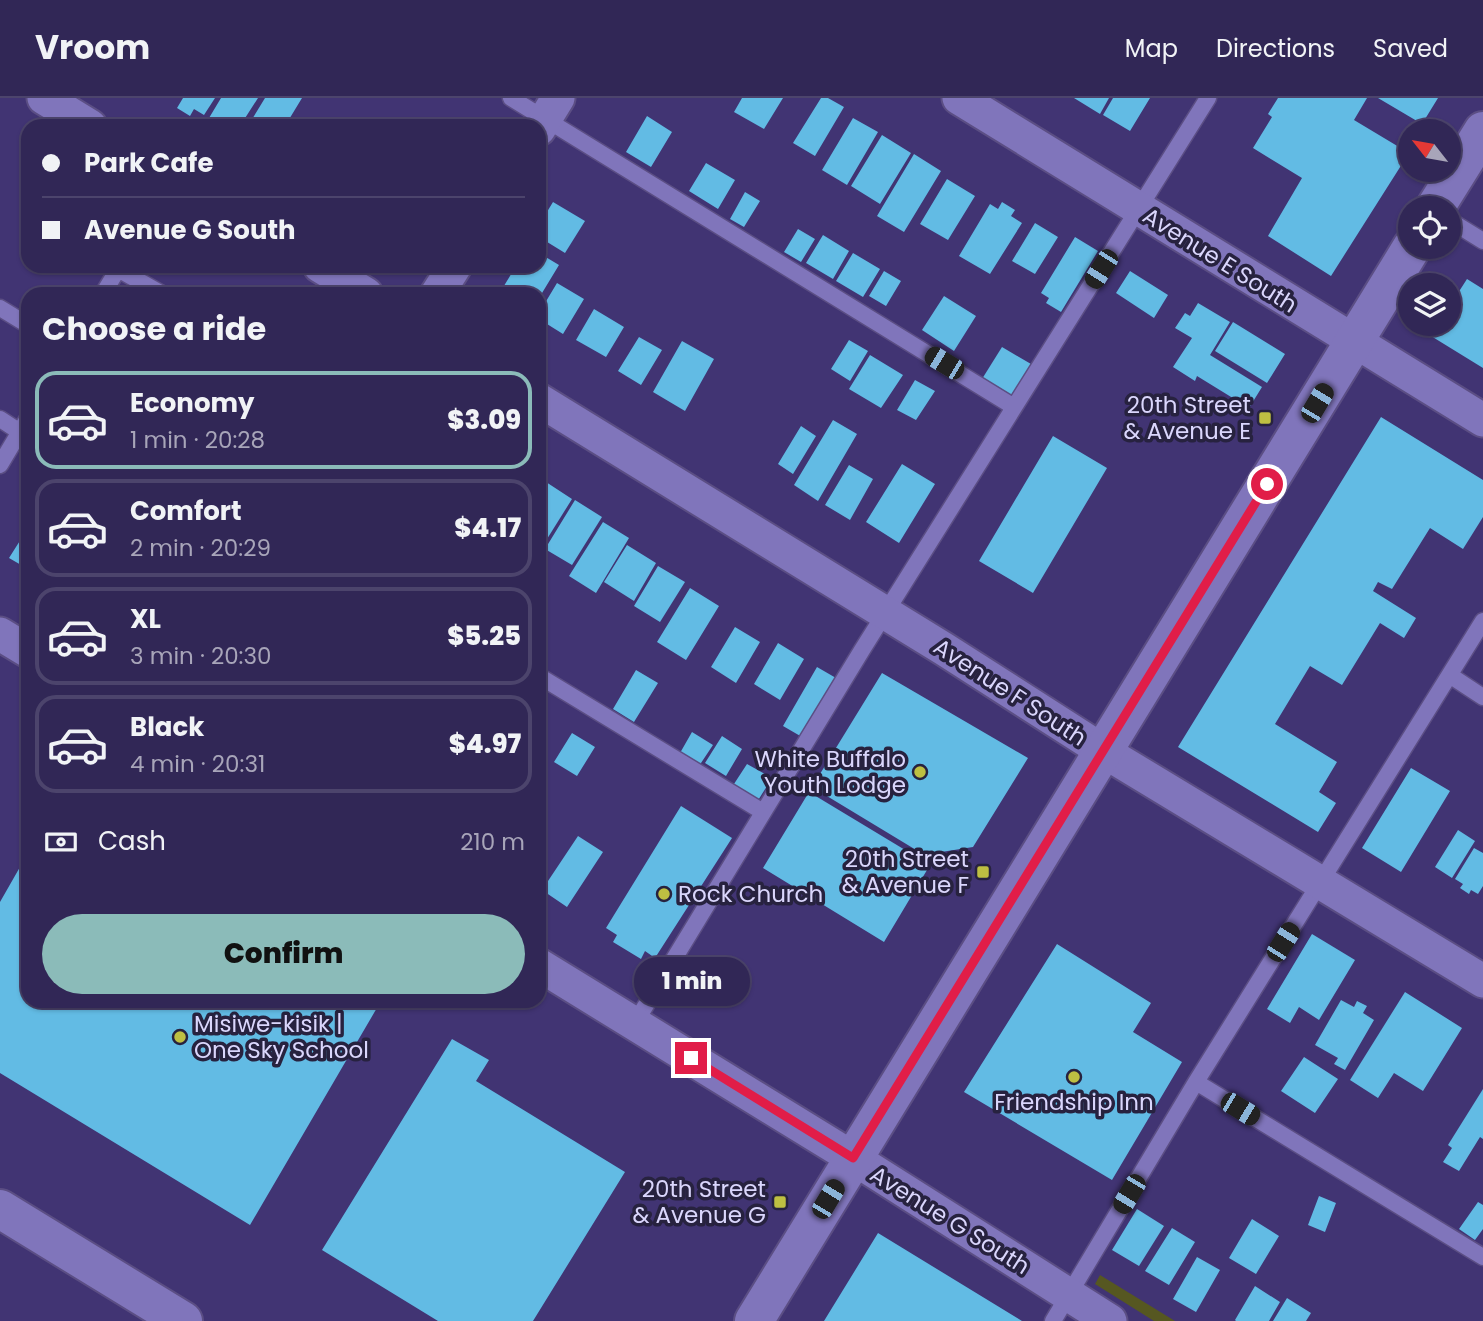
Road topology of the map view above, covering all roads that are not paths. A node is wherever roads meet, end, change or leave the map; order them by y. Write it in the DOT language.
graph roads {
  1 [pos="44,98"];
  2 [pos="511,98"];
  3 [pos="959,98"];
  4 [pos="1208,98"];
  5 [pos="548,115"];
  6 [pos="78,119"];
  7 [pos="1483,131"];
  8 [pos="1442,196"];
  9 [pos="1139,210"];
  10 [pos="1461,227"];
  11 [pos="1483,241"];
  12 [pos="1405,259"];
  13 [pos="125,273"];
  14 [pos="332,273"];
  15 [pos="150,287"];
  16 [pos="354,287"];
  17 [pos="0,308"];
  18 [pos="21,321"];
  19 [pos="1353,342"];
  20 [pos="546,404"];
  21 [pos="1014,407"];
  22 [pos="0,419"];
  23 [pos="1483,420"];
  24 [pos="21,424"];
  25 [pos="21,430"];
  26 [pos="0,465"];
  27 [pos="886,613"];
  28 [pos="1483,621"];
  29 [pos="0,634"];
  30 [pos="21,647"];
  31 [pos="1451,677"];
  32 [pos="546,680"];
  33 [pos="1483,697"];
  34 [pos="1103,751"];
  35 [pos="762,812"];
  36 [pos="1321,881"];
  37 [pos="546,969"];
  38 [pos="1483,981"];
  39 [pos="635,1023"];
  40 [pos="1196,1082"];
  41 [pos="853,1158"];
  42 [pos="0,1209"];
  43 [pos="1483,1257"];
  44 [pos="1061,1308"];
  45 [pos="183,1321"];
  46 [pos="754,1321"];
  47 [pos="1110,1321"];
  1 -- 6 [label="street"];
  2 -- 5 [label="lane"];
  3 -- 9 [label="street, Avenue E South"];
  4 -- 9 [label="lane"];
  5 -- 21 [label="lane"];
  7 -- 8 [label="main road"];
  9 -- 19 [label="street, Avenue E South"];
  9 -- 21 [label="lane"];
  10 -- 11 [label="lane"];
  12 -- 19 [label="main road"];
  13 -- 15 [label="lane"];
  14 -- 16 [label="street"];
  17 -- 18 [label="lane"];
  19 -- 23 [label="street, Avenue E South"];
  19 -- 34 [label="main road"];
  20 -- 27 [label="street, Avenue F South"];
  21 -- 27 [label="lane"];
  22 -- 24 [label="lane"];
  25 -- 26 [label="lane"];
  27 -- 34 [label="street, Avenue F South"];
  27 -- 35 [label="lane"];
  28 -- 31 [label="lane"];
  29 -- 30 [label="street"];
  31 -- 33 [label="lane"];
  31 -- 36 [label="lane"];
  32 -- 35 [label="lane"];
  34 -- 36 [label="street, Avenue F South"];
  34 -- 41 [label="main road"];
  35 -- 39 [label="lane"];
  36 -- 38 [label="street, Avenue F South"];
  36 -- 40 [label="lane"];
  37 -- 39 [label="street, Avenue G South"];
  39 -- 41 [label="street, Avenue G South"];
  40 -- 43 [label="lane"];
  40 -- 44 [label="lane"];
  41 -- 44 [label="street, Avenue G South"];
  41 -- 46 [label="main road"];
  42 -- 45 [label="main road"];
  44 -- 47 [label="street, Avenue G South"];
}
